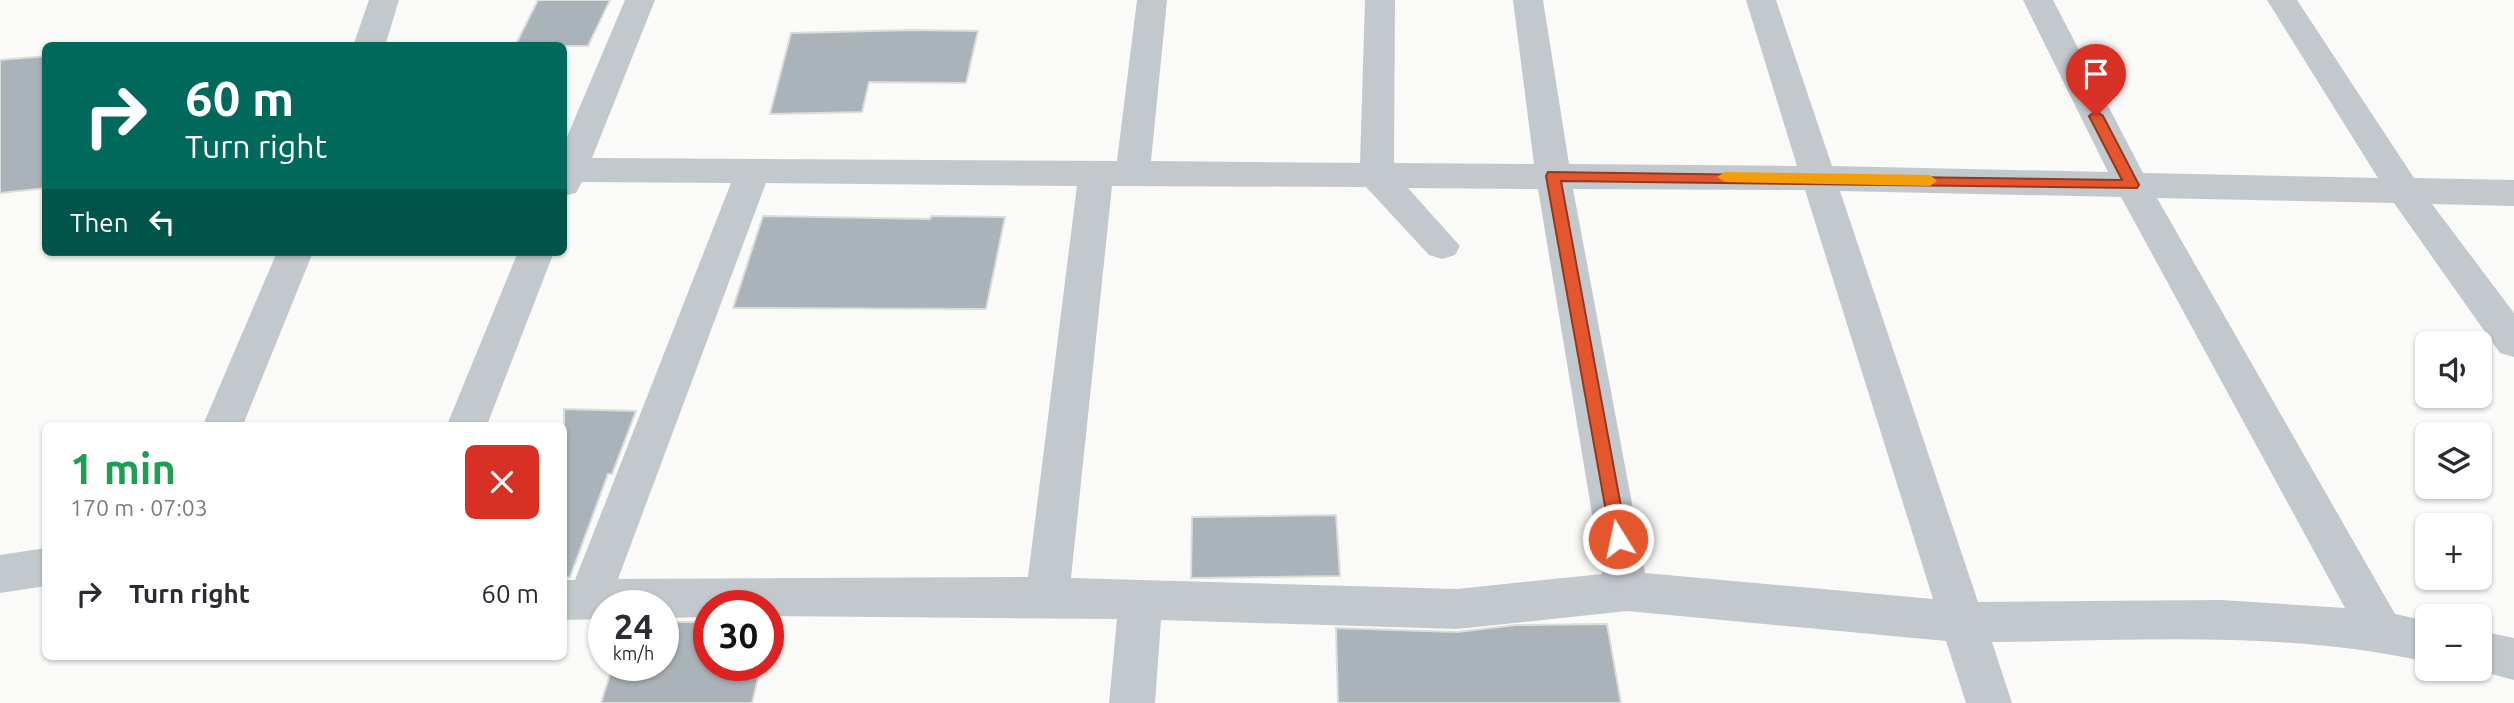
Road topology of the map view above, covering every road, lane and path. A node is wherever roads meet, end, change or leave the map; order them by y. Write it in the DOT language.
graph roads {
  1 [pos="384,0"];
  2 [pos="640,0"];
  3 [pos="1152,0"];
  4 [pos="1380,0"];
  5 [pos="1528,0"];
  6 [pos="1760,0"];
  7 [pos="2038,0"];
  8 [pos="2282,0"];
  9 [pos="370,42"];
  10 [pos="753,171"];
  11 [pos="1114,173"];
  12 [pos="567,175"];
  13 [pos="1376,175"];
  14 [pos="1553,176"];
  15 [pos="567,177"];
  16 [pos="1820,178"];
  17 [pos="2132,185"];
  18 [pos="2404,191"];
  19 [pos="2514,193"];
  20 [pos="1442,246"];
  21 [pos="293,256"];
  22 [pos="534,256"];
  23 [pos="2514,342"];
  24 [pos="224,422"];
  25 [pos="468,422"];
  26 [pos="42,568"];
  27 [pos="0,573"];
  28 [pos="1627,591"];
  29 [pos="1047,597"];
  30 [pos="576,599"];
  31 [pos="1141,600"];
  32 [pos="1962,622"];
  33 [pos="2381,631"];
  34 [pos="2415,638"];
  35 [pos="2492,654"];
  36 [pos="2514,659"];
  37 [pos="1132,703"];
  38 [pos="1989,703"];
  1 -- 9 [label="street"];
  2 -- 12 [label="street"];
  3 -- 11 [label="street"];
  4 -- 13 [label="street"];
  5 -- 14 [label="street"];
  6 -- 16 [label="street"];
  7 -- 17 [label="street"];
  8 -- 18 [label="street"];
  10 -- 11 [label="street"];
  10 -- 15 [label="street"];
  10 -- 30 [label="street"];
  11 -- 13 [label="street"];
  11 -- 29 [label="street"];
  13 -- 14 [label="street"];
  13 -- 20 [label="street"];
  14 -- 16 [label="street"];
  14 -- 28 [label="street"];
  16 -- 17 [label="street"];
  16 -- 32 [label="street"];
  17 -- 18 [label="street"];
  17 -- 33 [label="street"];
  18 -- 19 [label="street"];
  18 -- 23 [label="street"];
  21 -- 24 [label="street"];
  22 -- 25 [label="street"];
  26 -- 27 [label="street"];
  28 -- 31 [label="street"];
  28 -- 32 [label="street"];
  29 -- 30 [label="street"];
  29 -- 31 [label="street"];
  31 -- 37 [label="street"];
  32 -- 33 [label="street"];
  32 -- 38 [label="street"];
  33 -- 34 [label="street"];
  35 -- 36 [label="street"];
}
